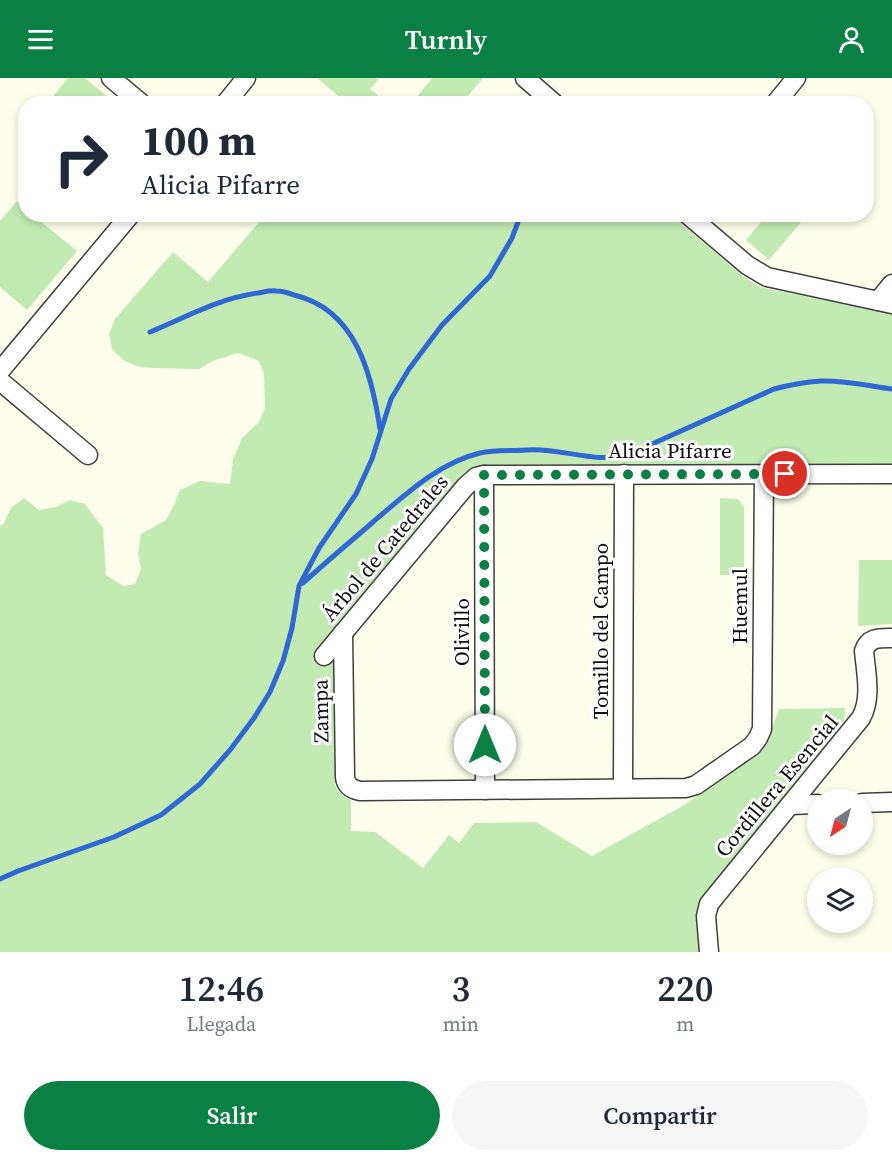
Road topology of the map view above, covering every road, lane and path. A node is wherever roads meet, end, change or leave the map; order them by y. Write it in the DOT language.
graph roads {
  1 [pos="111,78"];
  2 [pos="246,78"];
  3 [pos="525,78"];
  4 [pos="796,78"];
  5 [pos="545,85"];
  6 [pos="132,96"];
  7 [pos="231,96"];
  8 [pos="781,96"];
  9 [pos="124,222"];
  10 [pos="696,222"];
  11 [pos="892,284"];
  12 [pos="885,302"];
  13 [pos="0,370"];
  14 [pos="0,381"];
  15 [pos="88,455"];
  16 [pos="624,474"];
  17 [pos="764,474"];
  18 [pos="892,474"];
  19 [pos="484,475"];
  20 [pos="343,633"];
  21 [pos="892,638"];
  22 [pos="324,656"];
  23 [pos="623,788"];
  24 [pos="485,790"];
  25 [pos="892,801"];
  26 [pos="873,802"];
  27 [pos="807,804"];
  28 [pos="790,805"];
  29 [pos="709,952"];
  1 -- 6 [label="street"];
  2 -- 7 [label="street"];
  3 -- 5 [label="street"];
  4 -- 8 [label="street"];
  9 -- 13 [label="street"];
  10 -- 12 [label="street"];
  11 -- 12 [label="street"];
  14 -- 15 [label="street"];
  16 -- 17 [label="street, Alicia Pifarre"];
  16 -- 19 [label="street, Alicia Pifarre"];
  16 -- 23 [label="street, Tomillo del Campo"];
  17 -- 18 [label="street, Alicia Pifarre"];
  17 -- 23 [label="street, Huemul"];
  19 -- 20 [label="street, Árbol de Catedrales"];
  19 -- 24 [label="street, Olivillo"];
  20 -- 22 [label="street, Árbol de Catedrales"];
  20 -- 24 [label="street, Zampa"];
  21 -- 28 [label="street, Cordillera Esencial"];
  23 -- 24 [label="street"];
  25 -- 26 [label="street"];
  27 -- 28 [label="street"];
  28 -- 29 [label="street, Cordillera Esencial"];
}
